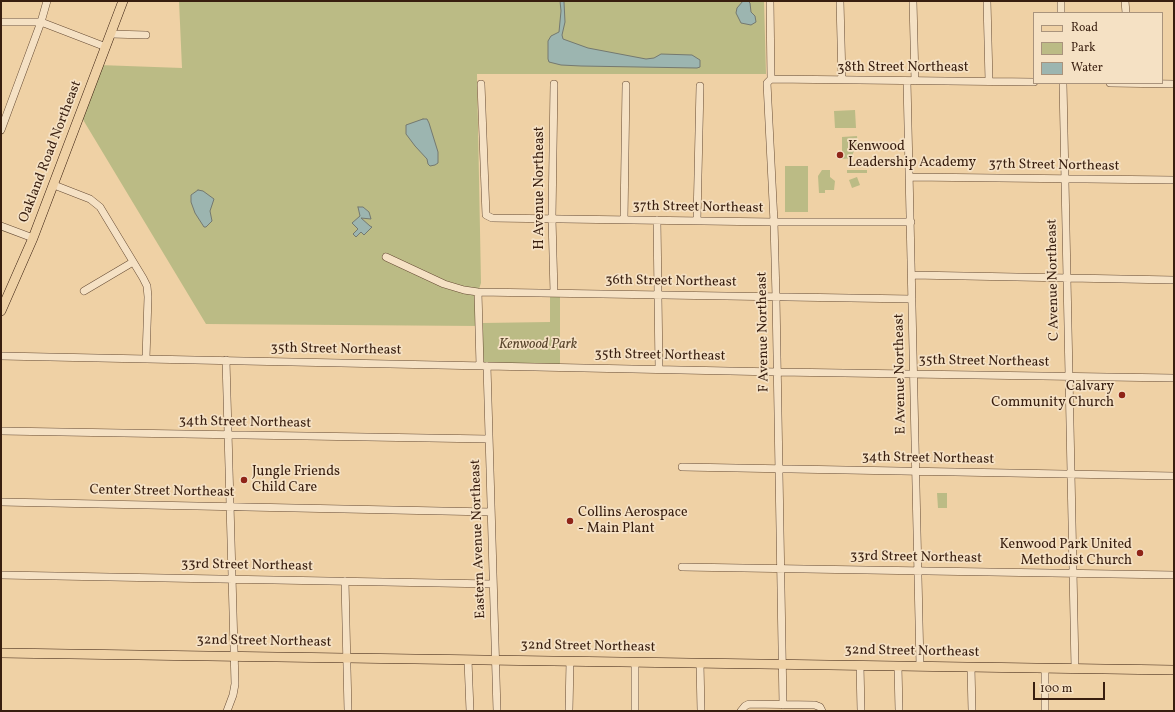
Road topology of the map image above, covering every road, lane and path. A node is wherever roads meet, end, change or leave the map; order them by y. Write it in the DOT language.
graph roads {
  1 [pos="47,1"];
  2 [pos="123,1"];
  3 [pos="770,1"];
  4 [pos="840,1"];
  5 [pos="913,1"];
  6 [pos="987,1"];
  7 [pos="1061,1"];
  8 [pos="1125,1"];
  9 [pos="1061,12"];
  10 [pos="1126,12"];
  11 [pos="1,22"];
  12 [pos="41,22"];
  13 [pos="111,34"];
  14 [pos="146,35"];
  15 [pos="106,47"];
  16 [pos="771,79"];
  17 [pos="842,80"];
  18 [pos="911,81"];
  19 [pos="990,81"];
  20 [pos="1033,82"];
  21 [pos="481,84"];
  22 [pos="554,84"];
  23 [pos="1063,84"];
  24 [pos="1163,84"];
  25 [pos="1174,84"];
  26 [pos="626,85"];
  27 [pos="700,86"];
  28 [pos="1,130"];
  29 [pos="910,177"];
  30 [pos="1064,179"];
  31 [pos="1174,180"];
  32 [pos="54,185"];
  33 [pos="552,218"];
  34 [pos="624,220"];
  35 [pos="657,220"];
  36 [pos="697,220"];
  37 [pos="774,222"];
  38 [pos="911,222"];
  39 [pos="1,226"];
  40 [pos="33,238"];
  41 [pos="386,258"];
  42 [pos="133,262"];
  43 [pos="912,275"];
  44 [pos="1067,278"];
  45 [pos="1174,280"];
  46 [pos="84,291"];
  47 [pos="478,292"];
  48 [pos="554,293"];
  49 [pos="658,295"];
  50 [pos="776,297"];
  51 [pos="912,299"];
  52 [pos="1,311"];
  53 [pos="1,356"];
  54 [pos="146,358"];
  55 [pos="226,360"];
  56 [pos="484,366"];
  57 [pos="659,369"];
  58 [pos="778,372"];
  59 [pos="914,374"];
  60 [pos="1069,376"];
  61 [pos="1174,378"];
  62 [pos="1,431"];
  63 [pos="229,436"];
  64 [pos="489,439"];
  65 [pos="682,467"];
  66 [pos="780,469"];
  67 [pos="916,472"];
  68 [pos="1071,474"];
  69 [pos="1174,476"];
  70 [pos="1,502"];
  71 [pos="230,506"];
  72 [pos="491,512"];
  73 [pos="682,567"];
  74 [pos="782,568"];
  75 [pos="918,571"];
  76 [pos="1073,574"];
  77 [pos="1,575"];
  78 [pos="1174,575"];
  79 [pos="232,578"];
  80 [pos="345,581"];
  81 [pos="493,584"];
  82 [pos="1,652"];
  83 [pos="234,655"];
  84 [pos="347,658"];
  85 [pos="468,660"];
  86 [pos="495,660"];
  87 [pos="570,661"];
  88 [pos="636,662"];
  89 [pos="700,663"];
  90 [pos="783,664"];
  91 [pos="860,665"];
  92 [pos="898,666"];
  93 [pos="920,666"];
  94 [pos="971,667"];
  95 [pos="1044,668"];
  96 [pos="1075,668"];
  97 [pos="1174,670"];
  98 [pos="783,705"];
  99 [pos="743,708"];
  100 [pos="227,711"];
  101 [pos="348,711"];
  102 [pos="470,711"];
  103 [pos="497,711"];
  104 [pos="569,711"];
  105 [pos="635,711"];
  106 [pos="701,711"];
  107 [pos="822,711"];
  108 [pos="861,711"];
  109 [pos="899,711"];
  110 [pos="972,711"];
  111 [pos="1045,711"];
  1 -- 12 [label="street"];
  2 -- 13 [label="main road, Oakland Road Northeast"];
  3 -- 16 [label="street, F Avenue Northeast"];
  4 -- 17 [label="street"];
  5 -- 18 [label="street, E Avenue Northeast"];
  6 -- 19 [label="street"];
  7 -- 9 [label="street"];
  8 -- 10 [label="street"];
  11 -- 12 [label="street"];
  12 -- 15 [label="street"];
  12 -- 28 [label="street"];
  13 -- 14 [label="street"];
  13 -- 15 [label="main road, Oakland Road Northeast"];
  15 -- 32 [label="main road, Oakland Road Northeast"];
  16 -- 17 [label="street, 38th Street Northeast"];
  16 -- 37 [label="street, F Avenue Northeast"];
  17 -- 18 [label="street, 38th Street Northeast"];
  18 -- 19 [label="street, 38th Street Northeast"];
  18 -- 29 [label="street, E Avenue Northeast"];
  19 -- 20 [label="street, 38th Street Northeast"];
  21 -- 33 [label="street, 37th Street Northeast"];
  22 -- 33 [label="street, H Avenue Northeast"];
  23 -- 30 [label="street, C Avenue Northeast"];
  24 -- 25 [label="street"];
  26 -- 34 [label="street"];
  27 -- 36 [label="street"];
  29 -- 30 [label="street, 37th Street Northeast"];
  29 -- 38 [label="street, E Avenue Northeast"];
  30 -- 31 [label="street, 37th Street Northeast"];
  30 -- 44 [label="street, C Avenue Northeast"];
  32 -- 40 [label="main road, Oakland Road Northeast"];
  32 -- 42 [label="street"];
  33 -- 34 [label="street, 37th Street Northeast"];
  33 -- 48 [label="street, H Avenue Northeast"];
  34 -- 35 [label="street, 37th Street Northeast"];
  35 -- 36 [label="street, 37th Street Northeast"];
  35 -- 49 [label="street"];
  36 -- 37 [label="street, 37th Street Northeast"];
  37 -- 38 [label="street, 37th Street Northeast"];
  37 -- 50 [label="street, F Avenue Northeast"];
  38 -- 43 [label="street, E Avenue Northeast"];
  39 -- 40 [label="street"];
  40 -- 52 [label="main road, Oakland Road Northeast"];
  41 -- 47 [label="street, 36th Street Northeast"];
  42 -- 46 [label="street"];
  42 -- 54 [label="street"];
  43 -- 44 [label="street"];
  43 -- 51 [label="street, E Avenue Northeast"];
  44 -- 45 [label="street"];
  44 -- 60 [label="street, C Avenue Northeast"];
  47 -- 48 [label="street, 36th Street Northeast"];
  47 -- 56 [label="street, Eastern Avenue Northeast"];
  48 -- 49 [label="street, 36th Street Northeast"];
  49 -- 50 [label="street, 36th Street Northeast"];
  49 -- 57 [label="street"];
  50 -- 51 [label="street, 36th Street Northeast"];
  50 -- 58 [label="street, F Avenue Northeast"];
  51 -- 59 [label="street, E Avenue Northeast"];
  53 -- 54 [label="street, 35th Street Northeast"];
  54 -- 55 [label="street, 35th Street Northeast"];
  55 -- 56 [label="street, 35th Street Northeast"];
  55 -- 63 [label="street"];
  56 -- 57 [label="street, 35th Street Northeast"];
  56 -- 64 [label="street, Eastern Avenue Northeast"];
  57 -- 58 [label="street, 35th Street Northeast"];
  58 -- 59 [label="street, 35th Street Northeast"];
  58 -- 66 [label="street, F Avenue Northeast"];
  59 -- 60 [label="street, 35th Street Northeast"];
  59 -- 67 [label="street, E Avenue Northeast"];
  60 -- 61 [label="street, 35th Street Northeast"];
  60 -- 68 [label="street, C Avenue Northeast"];
  62 -- 63 [label="street, 34th Street Northeast"];
  63 -- 64 [label="street, 34th Street Northeast"];
  63 -- 71 [label="street"];
  64 -- 72 [label="street, Eastern Avenue Northeast"];
  65 -- 66 [label="street, 34th Street Northeast"];
  66 -- 67 [label="street, 34th Street Northeast"];
  66 -- 74 [label="street, F Avenue Northeast"];
  67 -- 68 [label="street, 34th Street Northeast"];
  67 -- 75 [label="street, E Avenue Northeast"];
  68 -- 69 [label="street, 34th Street Northeast"];
  68 -- 76 [label="street, C Avenue Northeast"];
  70 -- 71 [label="street, Center Street Northeast"];
  71 -- 72 [label="street, Center Street Northeast"];
  71 -- 79 [label="street"];
  72 -- 81 [label="street, Eastern Avenue Northeast"];
  73 -- 74 [label="street, 33rd Street Northeast"];
  74 -- 75 [label="street, 33rd Street Northeast"];
  74 -- 90 [label="street, F Avenue Northeast"];
  75 -- 76 [label="street, 33rd Street Northeast"];
  75 -- 93 [label="street, E Avenue Northeast"];
  76 -- 78 [label="street, 33rd Street Northeast"];
  76 -- 96 [label="street, C Avenue Northeast"];
  77 -- 79 [label="street, 33rd Street Northeast"];
  79 -- 80 [label="street, 33rd Street Northeast"];
  79 -- 83 [label="street"];
  80 -- 81 [label="street, 33rd Street Northeast"];
  80 -- 84 [label="street"];
  81 -- 86 [label="street, Eastern Avenue Northeast"];
  82 -- 83 [label="main road, 32nd Street Northeast"];
  83 -- 84 [label="main road, 32nd Street Northeast"];
  83 -- 100 [label="street"];
  84 -- 85 [label="main road, 32nd Street Northeast"];
  84 -- 101 [label="street"];
  85 -- 86 [label="main road, 32nd Street Northeast"];
  85 -- 102 [label="street"];
  86 -- 87 [label="main road, 32nd Street Northeast"];
  86 -- 103 [label="street, Eastern Avenue Northeast"];
  87 -- 88 [label="main road, 32nd Street Northeast"];
  87 -- 104 [label="street"];
  88 -- 89 [label="main road, 32nd Street Northeast"];
  88 -- 105 [label="street"];
  89 -- 90 [label="main road, 32nd Street Northeast"];
  89 -- 106 [label="street"];
  90 -- 91 [label="main road, 32nd Street Northeast"];
  90 -- 98 [label="street, F Avenue Northeast"];
  91 -- 92 [label="main road, 32nd Street Northeast"];
  91 -- 108 [label="street"];
  92 -- 93 [label="main road, 32nd Street Northeast"];
  92 -- 109 [label="street"];
  93 -- 94 [label="main road, 32nd Street Northeast"];
  94 -- 95 [label="main road, 32nd Street Northeast"];
  94 -- 110 [label="street"];
  95 -- 96 [label="main road, 32nd Street Northeast"];
  95 -- 111 [label="street"];
  96 -- 97 [label="main road, 32nd Street Northeast"];
  98 -- 99 [label="street"];
  98 -- 107 [label="street"];
}
